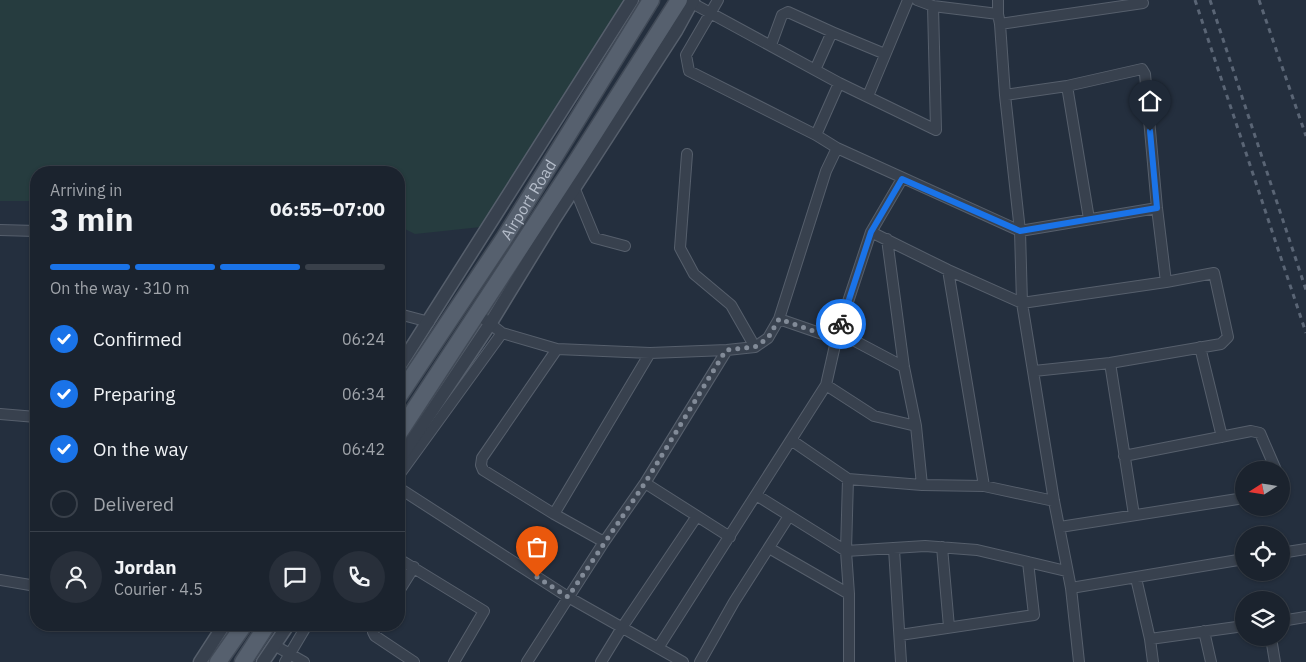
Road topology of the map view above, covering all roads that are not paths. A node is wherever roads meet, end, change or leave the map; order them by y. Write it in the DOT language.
graph roads {
  1 [pos="632,0"];
  2 [pos="651,0"];
  3 [pos="718,0"];
  4 [pos="908,0"];
  5 [pos="917,0"];
  6 [pos="998,0"];
  7 [pos="688,1"];
  8 [pos="1143,4"];
  9 [pos="933,6"];
  10 [pos="712,13"];
  11 [pos="999,19"];
  12 [pos="832,32"];
  13 [pos="771,45"];
  14 [pos="885,54"];
  15 [pos="816,70"];
  16 [pos="839,83"];
  17 [pos="1067,86"];
  18 [pos="1004,95"];
  19 [pos="868,96"];
  20 [pos="613,116"];
  21 [pos="816,135"];
  22 [pos="837,148"];
  23 [pos="687,154"];
  24 [pos="902,179"];
  25 [pos="574,187"];
  26 [pos="1157,208"];
  27 [pos="1088,219"];
  28 [pos="0,230"];
  29 [pos="30,231"];
  30 [pos="1020,231"];
  31 [pos="871,232"];
  32 [pos="886,239"];
  33 [pos="625,246"];
  34 [pos="948,270"];
  35 [pos="1166,282"];
  36 [pos="1022,303"];
  37 [pos="405,316"];
  38 [pos="484,319"];
  39 [pos="779,319"];
  40 [pos="429,322"];
  41 [pos="502,333"];
  42 [pos="838,335"];
  43 [pos="755,347"];
  44 [pos="1200,348"];
  45 [pos="557,349"];
  46 [pos="726,350"];
  47 [pos="650,353"];
  48 [pos="405,358"];
  49 [pos="1110,363"];
  50 [pos="904,367"];
  51 [pos="1034,371"];
  52 [pos="826,385"];
  53 [pos="405,387"];
  54 [pos="0,414"];
  55 [pos="30,416"];
  56 [pos="405,424"];
  57 [pos="916,426"];
  58 [pos="1222,437"];
  59 [pos="791,440"];
  60 [pos="405,450"];
  61 [pos="1124,456"];
  62 [pos="1272,461"];
  63 [pos="405,466"];
  64 [pos="848,479"];
  65 [pos="645,483"];
  66 [pos="922,485"];
  67 [pos="984,486"];
  68 [pos="405,492"];
  69 [pos="756,495"];
  70 [pos="1235,499"];
  71 [pos="1054,501"];
  72 [pos="554,514"];
  73 [pos="1134,515"];
  74 [pos="697,516"];
  75 [pos="789,516"];
  76 [pos="1060,527"];
  77 [pos="730,536"];
  78 [pos="604,542"];
  79 [pos="942,547"];
  80 [pos="769,548"];
  81 [pos="894,549"];
  82 [pos="1306,549"];
  83 [pos="846,551"];
  84 [pos="1290,552"];
  85 [pos="1235,561"];
  86 [pos="405,562"];
  87 [pos="1028,562"];
  88 [pos="414,567"];
  89 [pos="1066,571"];
  90 [pos="1136,578"];
  91 [pos="0,580"];
  92 [pos="405,581"];
  93 [pos="30,585"];
  94 [pos="1071,588"];
  95 [pos="849,594"];
  96 [pos="568,597"];
  97 [pos="1306,617"];
  98 [pos="1290,620"];
  99 [pos="623,626"];
  100 [pos="949,627"];
  101 [pos="1235,627"];
  102 [pos="220,631"];
  103 [pos="240,631"];
  104 [pos="263,631"];
  105 [pos="284,631"];
  106 [pos="304,631"];
  107 [pos="374,631"];
  108 [pos="1204,631"];
  109 [pos="900,635"];
  110 [pos="1150,639"];
  111 [pos="274,645"];
  112 [pos="1272,646"];
  113 [pos="658,648"];
  114 [pos="288,658"];
  115 [pos="605,661"];
  116 [pos="200,662"];
  117 [pos="218,662"];
  118 [pos="243,662"];
  119 [pos="263,662"];
  120 [pos="304,662"];
  121 [pos="414,662"];
  122 [pos="454,662"];
  123 [pos="527,662"];
  124 [pos="682,662"];
  125 [pos="700,662"];
  126 [pos="849,662"];
  127 [pos="901,662"];
  128 [pos="1079,662"];
  129 [pos="1153,662"];
  130 [pos="1210,662"];
  131 [pos="1274,662"];
  1 -- 40 [label="street"];
  2 -- 53 [label="main road, Airport Road"];
  3 -- 10 [label="street"];
  4 -- 14 [label="street"];
  5 -- 9 [label="street"];
  6 -- 11 [label="street"];
  7 -- 10 [label="street"];
  7 -- 20 [label="main road"];
  8 -- 11 [label="street"];
  9 -- 11 [label="street"];
  9 -- 19 [label="street"];
  10 -- 13 [label="street"];
  10 -- 21 [label="street"];
  11 -- 18 [label="street"];
  12 -- 13 [label="street"];
  12 -- 14 [label="street"];
  12 -- 15 [label="street"];
  13 -- 15 [label="street"];
  14 -- 19 [label="street"];
  15 -- 16 [label="street"];
  16 -- 19 [label="street"];
  16 -- 21 [label="street"];
  17 -- 18 [label="street"];
  17 -- 26 [label="street"];
  17 -- 27 [label="street"];
  18 -- 30 [label="street"];
  20 -- 25 [label="street"];
  20 -- 38 [label="main road"];
  21 -- 22 [label="street"];
  22 -- 24 [label="street"];
  22 -- 39 [label="street"];
  23 -- 43 [label="street"];
  24 -- 30 [label="street"];
  24 -- 31 [label="street"];
  25 -- 33 [label="street"];
  25 -- 38 [label="street"];
  26 -- 27 [label="street"];
  26 -- 35 [label="street"];
  27 -- 30 [label="street"];
  28 -- 29 [label="street"];
  30 -- 36 [label="street"];
  31 -- 32 [label="street"];
  31 -- 42 [label="street"];
  32 -- 34 [label="street"];
  32 -- 50 [label="street"];
  34 -- 36 [label="street"];
  34 -- 67 [label="street"];
  35 -- 36 [label="street"];
  35 -- 44 [label="street"];
  36 -- 51 [label="street"];
  37 -- 40 [label="street"];
  38 -- 41 [label="street"];
  38 -- 56 [label="main road"];
  38 -- 60 [label="street"];
  39 -- 42 [label="street"];
  39 -- 43 [label="street"];
  40 -- 48 [label="street"];
  41 -- 45 [label="street"];
  41 -- 63 [label="street"];
  42 -- 50 [label="street"];
  42 -- 52 [label="street"];
  43 -- 46 [label="street"];
  44 -- 49 [label="street"];
  44 -- 58 [label="street"];
  45 -- 47 [label="street"];
  45 -- 72 [label="street"];
  46 -- 47 [label="street"];
  46 -- 65 [label="street"];
  47 -- 72 [label="street"];
  49 -- 51 [label="street"];
  49 -- 61 [label="street"];
  50 -- 57 [label="street"];
  51 -- 71 [label="street"];
  52 -- 57 [label="street"];
  52 -- 59 [label="street"];
  54 -- 55 [label="street"];
  57 -- 66 [label="street"];
  58 -- 61 [label="street"];
  58 -- 62 [label="street"];
  59 -- 64 [label="street"];
  59 -- 69 [label="street"];
  61 -- 73 [label="street"];
  64 -- 66 [label="street"];
  64 -- 83 [label="street"];
  65 -- 74 [label="street"];
  65 -- 78 [label="street"];
  66 -- 67 [label="street"];
  67 -- 71 [label="street"];
  68 -- 96 [label="street"];
  69 -- 75 [label="street"];
  69 -- 77 [label="street"];
  70 -- 73 [label="street"];
  71 -- 76 [label="street"];
  72 -- 78 [label="street"];
  73 -- 76 [label="street"];
  74 -- 77 [label="street"];
  74 -- 99 [label="street"];
  75 -- 80 [label="street"];
  75 -- 83 [label="street"];
  76 -- 89 [label="street"];
  77 -- 113 [label="street"];
  78 -- 96 [label="street"];
  79 -- 81 [label="street"];
  79 -- 87 [label="street"];
  79 -- 100 [label="street"];
  80 -- 95 [label="street"];
  80 -- 125 [label="street"];
  81 -- 83 [label="street"];
  81 -- 109 [label="street"];
  82 -- 84 [label="street"];
  83 -- 95 [label="street"];
  85 -- 90 [label="street"];
  86 -- 88 [label="street"];
  87 -- 89 [label="street"];
  87 -- 100 [label="street"];
  88 -- 92 [label="street"];
  88 -- 122 [label="street"];
  89 -- 94 [label="street"];
  90 -- 94 [label="street"];
  90 -- 110 [label="street"];
  91 -- 93 [label="street"];
  94 -- 128 [label="street"];
  95 -- 126 [label="street"];
  96 -- 99 [label="street"];
  96 -- 123 [label="street"];
  97 -- 98 [label="street"];
  99 -- 113 [label="street"];
  99 -- 115 [label="street"];
  100 -- 109 [label="street"];
  101 -- 108 [label="street"];
  102 -- 116 [label="street"];
  103 -- 117 [label="main road"];
  104 -- 118 [label="main road"];
  105 -- 111 [label="street"];
  106 -- 114 [label="street"];
  107 -- 121 [label="street"];
  108 -- 110 [label="street"];
  108 -- 130 [label="street"];
  109 -- 127 [label="street"];
  110 -- 129 [label="street"];
  111 -- 114 [label="street"];
  111 -- 119 [label="street"];
  112 -- 131 [label="street"];
  113 -- 124 [label="street"];
  114 -- 120 [label="street"];
}
